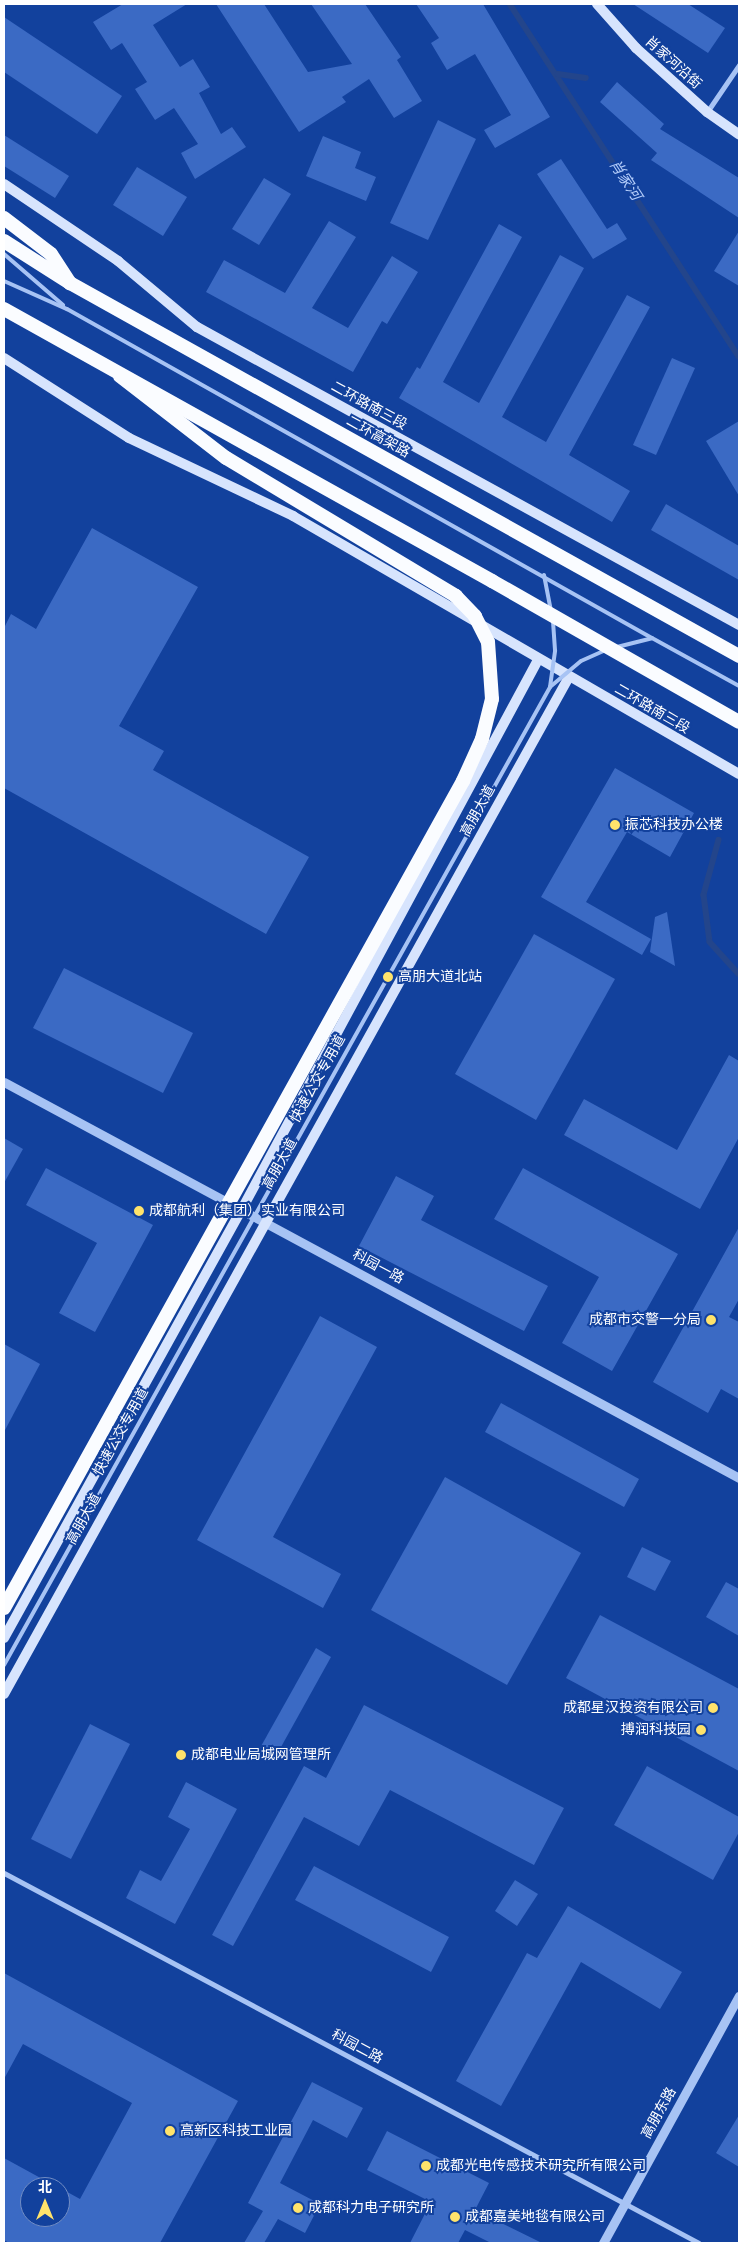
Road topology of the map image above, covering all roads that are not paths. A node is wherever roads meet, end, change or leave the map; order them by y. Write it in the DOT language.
graph roads {
  1 [pos="597,4"];
  2 [pos="739,64"];
  3 [pos="707,112"];
  4 [pos="739,134"];
  5 [pos="4,184"];
  6 [pos="4,218"];
  7 [pos="4,241"];
  8 [pos="4,254"];
  9 [pos="4,281"];
  10 [pos="70,283"];
  11 [pos="4,309"];
  12 [pos="67,309"];
  13 [pos="4,358"];
  14 [pos="120,376"];
  15 [pos="544,575"];
  16 [pos="739,625"];
  17 [pos="652,638"];
  18 [pos="739,656"];
  19 [pos="538,660"];
  20 [pos="569,677"];
  21 [pos="739,686"];
  22 [pos="550,688"];
  23 [pos="739,722"];
  24 [pos="739,774"];
  25 [pos="4,1082"];
  26 [pos="242,1209"];
  27 [pos="264,1221"];
  28 [pos="739,1478"];
  29 [pos="4,1608"];
  30 [pos="4,1638"];
  31 [pos="4,1665"];
  32 [pos="4,1694"];
  33 [pos="4,1873"];
  34 [pos="739,1996"];
  35 [pos="626,2203"];
  36 [pos="603,2243"];
  37 [pos="699,2243"];
  1 -- 3 [label="main road, 肖家河沿街"];
  2 -- 3 [label="street"];
  3 -- 4 [label="main road, 肖家河沿街"];
  5 -- 16 [label="main road, 二环路南三段"];
  6 -- 10 [label="highway"];
  7 -- 10 [label="highway, 二环高架路, bridge"];
  8 -- 12 [label="lane"];
  9 -- 12 [label="lane"];
  10 -- 18 [label="highway, 二环高架路, bridge"];
  11 -- 14 [label="highway"];
  12 -- 15 [label="lane"];
  13 -- 19 [label="main road, 二环路南三段"];
  14 -- 23 [label="highway, bridge"];
  14 -- 29 [label="highway, bridge"];
  15 -- 17 [label="lane"];
  15 -- 22 [label="lane, bridge"];
  17 -- 21 [label="lane, bridge"];
  17 -- 22 [label="lane, bridge"];
  19 -- 20 [label="main road, 二环路南三段"];
  19 -- 26 [label="main road, 高朋大道"];
  20 -- 24 [label="main road, 二环路南三段"];
  20 -- 27 [label="main road, 高朋大道"];
  22 -- 31 [label="lane, 快速公交专用道, bridge"];
  25 -- 26 [label="street, 科园一路"];
  26 -- 27 [label="street, 科园一路"];
  26 -- 30 [label="main road, 高朋大道"];
  27 -- 28 [label="street, 科园一路"];
  27 -- 32 [label="main road, 高朋大道"];
  33 -- 35 [label="street, 科园二路"];
  34 -- 35 [label="street, 高朋东路"];
  35 -- 36 [label="street, 高朋东路"];
  35 -- 37 [label="street, 科园二路"];
}
